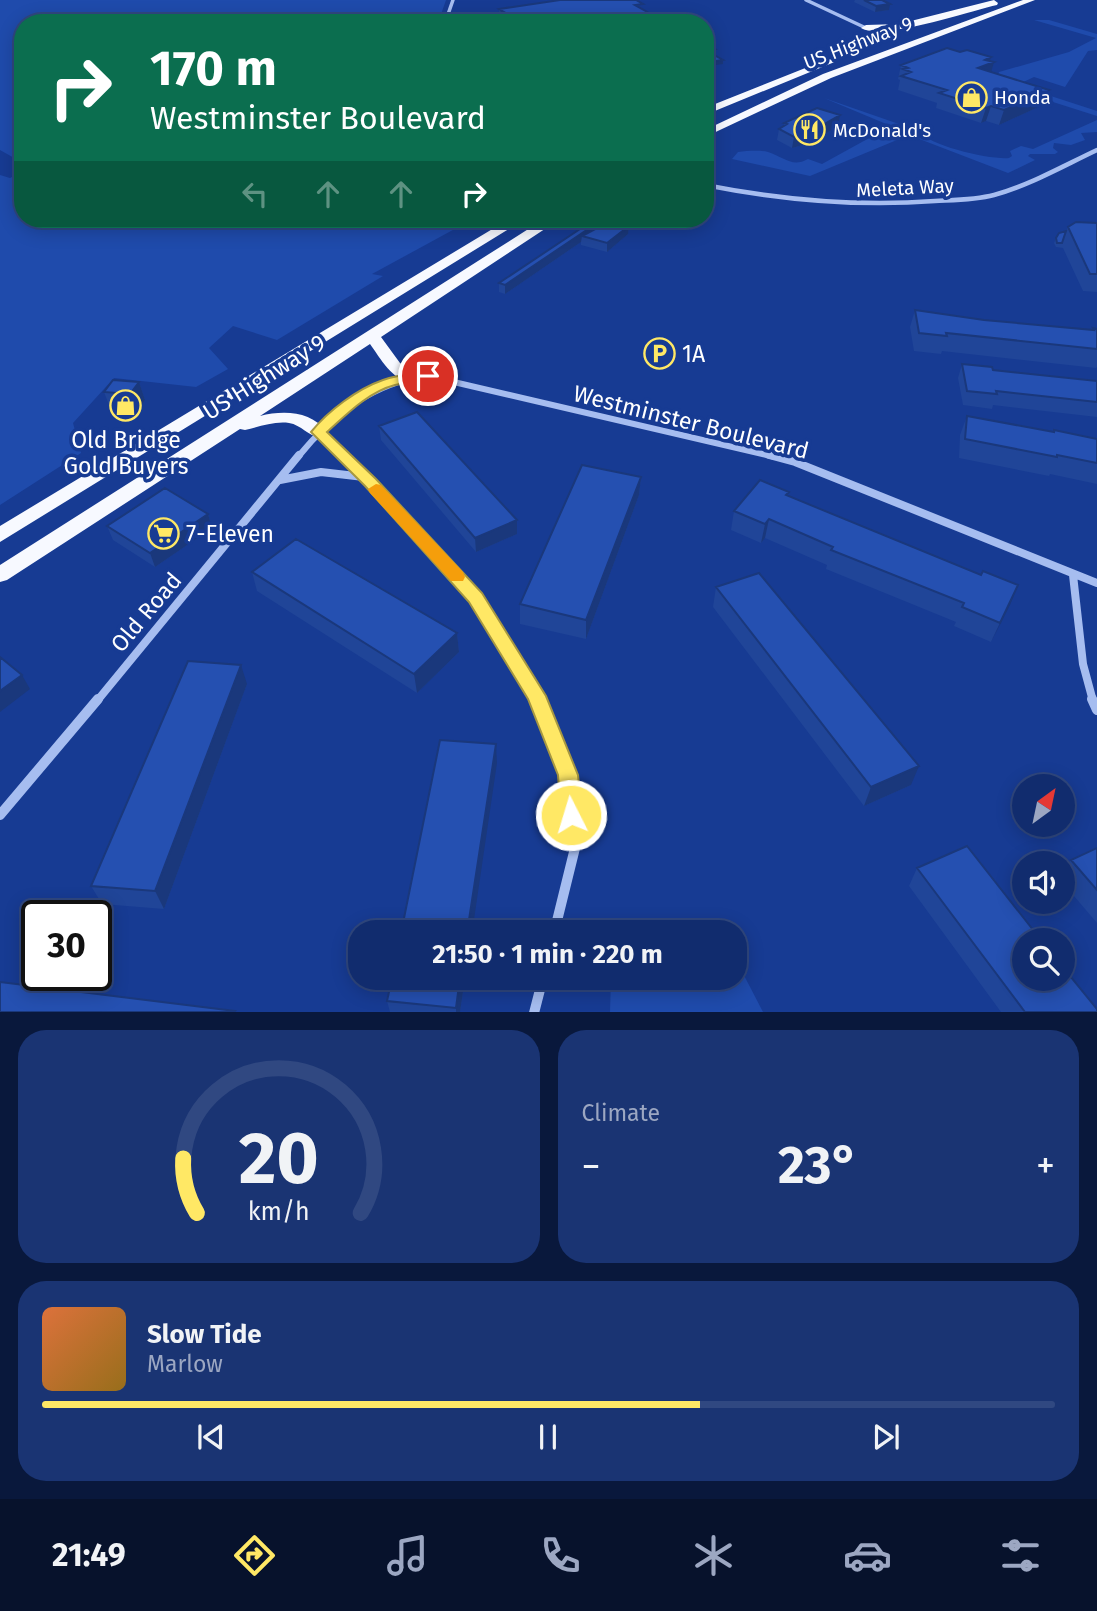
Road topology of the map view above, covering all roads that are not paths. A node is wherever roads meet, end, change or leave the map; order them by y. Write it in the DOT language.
graph roads {
  1 [pos="806,0"];
  2 [pos="997,1"];
  3 [pos="1029,1"];
  4 [pos="866,28"];
  5 [pos="844,56"];
  6 [pos="714,108"];
  7 [pos="714,130"];
  8 [pos="1097,150"];
  9 [pos="714,187"];
  10 [pos="487,228"];
  11 [pos="503,228"];
  12 [pos="539,228"];
  13 [pos="391,294"];
  14 [pos="373,336"];
  15 [pos="411,377"];
  16 [pos="224,430"];
  17 [pos="318,432"];
  18 [pos="365,478"];
  19 [pos="279,481"];
  20 [pos="0,535"];
  21 [pos="0,575"];
  22 [pos="1073,575"];
  23 [pos="1097,583"];
  24 [pos="1097,710"];
  25 [pos="0,815"];
  26 [pos="557,920"];
  27 [pos="540,990"];
  28 [pos="534,1012"];
  1 -- 4 [label="street"];
  2 -- 4 [label="highway"];
  2 -- 4 [label="highway, US Highway 9"];
  3 -- 7 [label="highway, US Highway 9"];
  5 -- 6 [label="highway, US Highway 9"];
  8 -- 9 [label="street, Meleta Way"];
  10 -- 13 [label="highway"];
  11 -- 13 [label="highway, US Highway 9"];
  12 -- 14 [label="highway, US Highway 9"];
  13 -- 20 [label="highway, US Highway 9"];
  14 -- 15 [label="highway"];
  14 -- 16 [label="highway, US Highway 9"];
  15 -- 17 [label="street, Westminster Boulevard"];
  15 -- 22 [label="street, Westminster Boulevard"];
  16 -- 17 [label="highway"];
  16 -- 21 [label="highway, US Highway 9"];
  17 -- 18 [label="street"];
  17 -- 19 [label="street, Old Road"];
  18 -- 19 [label="street"];
  18 -- 26 [label="street"];
  19 -- 25 [label="street, Old Road"];
  22 -- 23 [label="street, Westminster Boulevard"];
  22 -- 24 [label="street"];
  27 -- 28 [label="street"];
}
